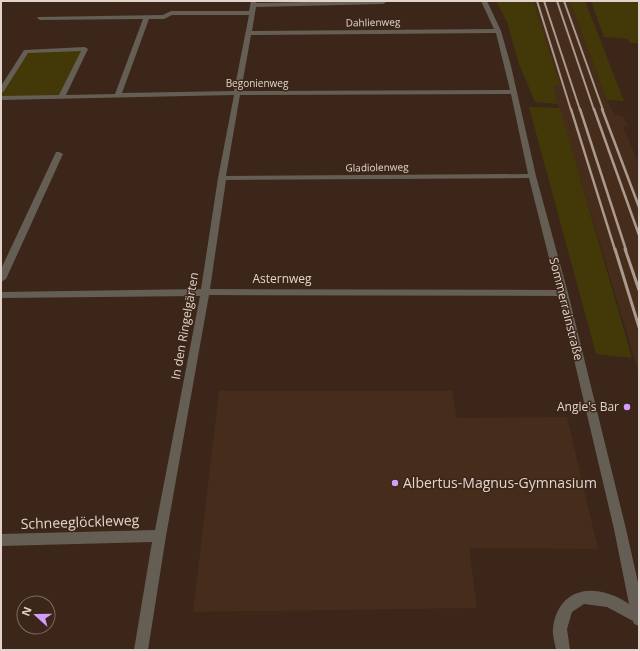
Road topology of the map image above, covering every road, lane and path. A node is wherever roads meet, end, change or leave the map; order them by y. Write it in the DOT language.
graph roads {
  1 [pos="484,1"];
  2 [pos="383,2"];
  3 [pos="253,6"];
  4 [pos="147,17"];
  5 [pos="40,18"];
  6 [pos="498,31"];
  7 [pos="249,33"];
  8 [pos="1,92"];
  9 [pos="514,92"];
  10 [pos="237,93"];
  11 [pos="118,95"];
  12 [pos="62,96"];
  13 [pos="1,98"];
  14 [pos="59,154"];
  15 [pos="532,176"];
  16 [pos="222,178"];
  17 [pos="1,279"];
  18 [pos="205,292"];
  19 [pos="563,293"];
  20 [pos="1,296"];
  21 [pos="160,536"];
  22 [pos="1,540"];
  23 [pos="639,617"];
  24 [pos="141,650"];
  25 [pos="563,650"];
  1 -- 6 [label="street, Sommerrainstraße"];
  2 -- 3 [label="street"];
  3 -- 4 [label="street"];
  3 -- 7 [label="street, In den Ringelgärten"];
  4 -- 5 [label="street"];
  4 -- 11 [label="street"];
  6 -- 7 [label="street, Dahlienweg"];
  6 -- 9 [label="street, Sommerrainstraße"];
  7 -- 10 [label="street, In den Ringelgärten"];
  8 -- 12 [label="street"];
  9 -- 10 [label="street, Begonienweg"];
  9 -- 15 [label="street, Sommerrainstraße"];
  10 -- 11 [label="street, Begonienweg"];
  10 -- 16 [label="street, In den Ringelgärten"];
  11 -- 12 [label="street, Begonienweg"];
  12 -- 13 [label="street, Begonienweg"];
  14 -- 17 [label="street"];
  15 -- 16 [label="street, Gladiolenweg"];
  15 -- 19 [label="street, Sommerrainstraße"];
  16 -- 18 [label="street, In den Ringelgärten"];
  18 -- 19 [label="street, Asternweg"];
  18 -- 20 [label="street, Asternweg"];
  18 -- 21 [label="street, In den Ringelgärten"];
  19 -- 23 [label="street, Sommerrainstraße"];
  21 -- 22 [label="street, Schneeglöckleweg"];
  21 -- 24 [label="street, In den Ringelgärten"];
  23 -- 25 [label="street"];
}
